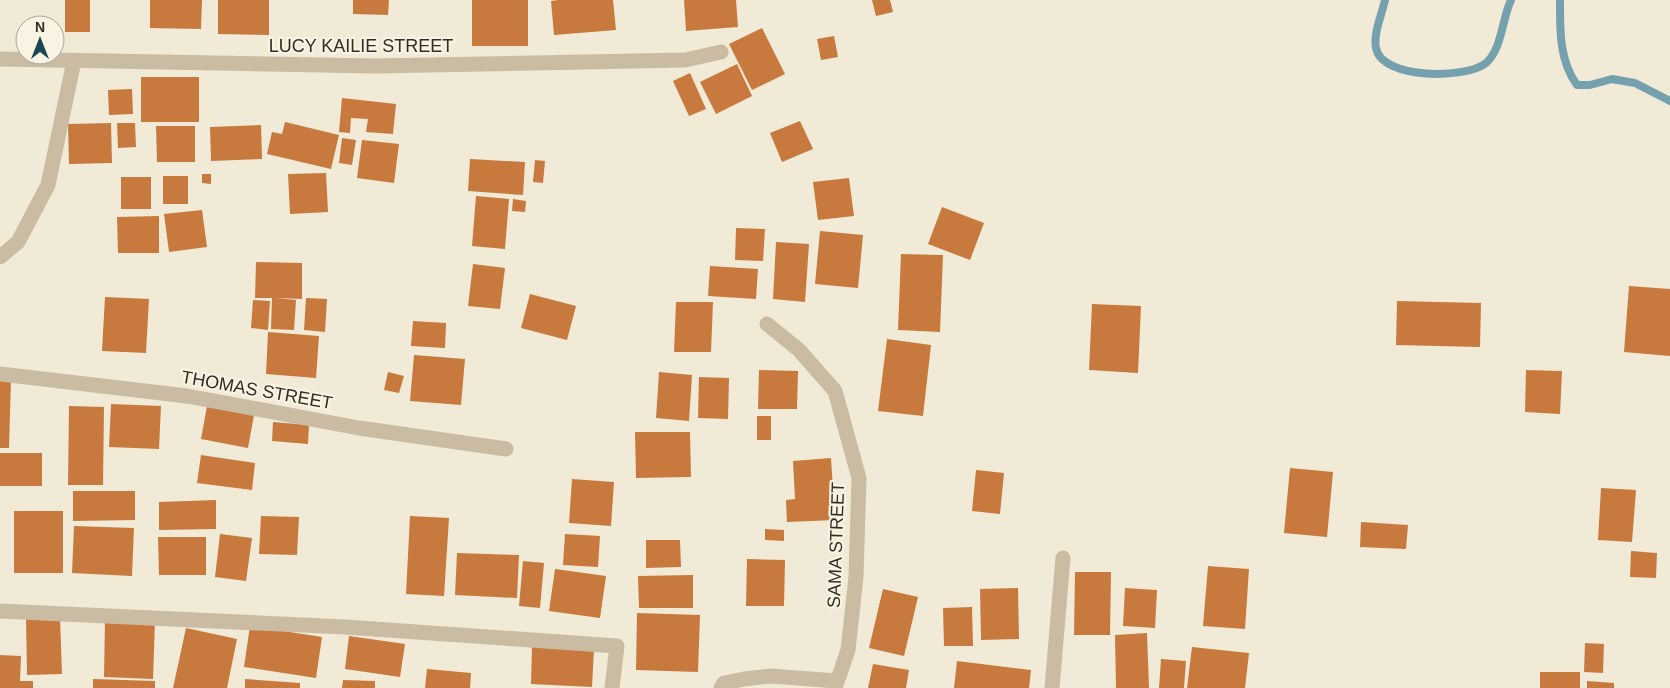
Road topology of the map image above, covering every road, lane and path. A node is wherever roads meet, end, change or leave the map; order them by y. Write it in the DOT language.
graph roads {
  1 [pos="721,52"];
  2 [pos="0,59"];
  3 [pos="74,61"];
  4 [pos="0,258"];
  5 [pos="767,324"];
  6 [pos="0,374"];
  7 [pos="506,449"];
  8 [pos="1063,558"];
  9 [pos="0,611"];
  10 [pos="836,684"];
  11 [pos="612,688"];
  12 [pos="720,688"];
  13 [pos="1052,688"];
  1 -- 3 [label="street, LUCY KAILIE STREET"];
  2 -- 3 [label="street, LUCY KAILIE STREET"];
  3 -- 4 [label="street"];
  5 -- 10 [label="street, SAMA STREET"];
  6 -- 7 [label="street, THOMAS STREET"];
  8 -- 13 [label="street"];
  9 -- 11 [label="street"];
  10 -- 12 [label="street"];
}
